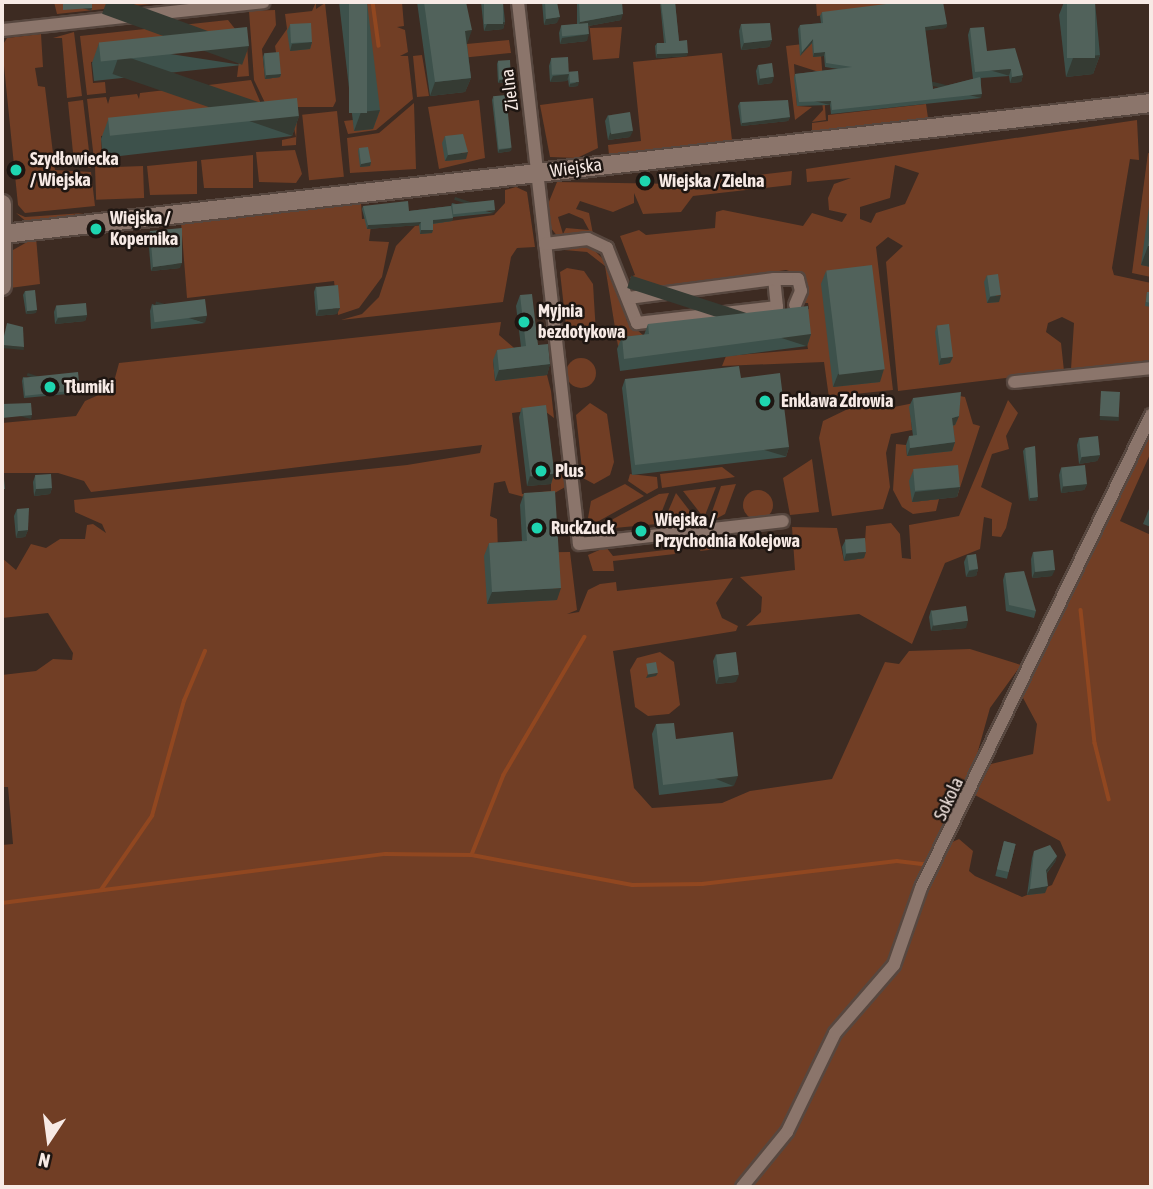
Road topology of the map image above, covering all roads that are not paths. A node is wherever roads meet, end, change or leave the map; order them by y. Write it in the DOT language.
graph roads {
  1 [pos="264,2"];
  2 [pos="518,2"];
  3 [pos="2,30"];
  4 [pos="1151,103"];
  5 [pos="538,173"];
  6 [pos="2,204"];
  7 [pos="2,234"];
  8 [pos="545,244"];
  9 [pos="774,279"];
  10 [pos="2,286"];
  11 [pos="628,298"];
  12 [pos="777,307"];
  13 [pos="1151,368"];
  14 [pos="1014,382"];
  15 [pos="1151,415"];
  16 [pos="783,521"];
  17 [pos="746,1182"];
  1 -- 3 [label="street"];
  2 -- 5 [label="street, Zielna"];
  4 -- 5 [label="street, Wiejska"];
  5 -- 7 [label="street, Wiejska"];
  5 -- 8 [label="street, Zielna"];
  6 -- 7 [label="street"];
  7 -- 10 [label="street"];
  8 -- 11 [label="street"];
  8 -- 16 [label="street, Zielna"];
  9 -- 11 [label="street"];
  9 -- 12 [label="street"];
  9 -- 12 [label="street"];
  11 -- 12 [label="street"];
  13 -- 14 [label="street"];
  15 -- 17 [label="street, Sokola"];
}
